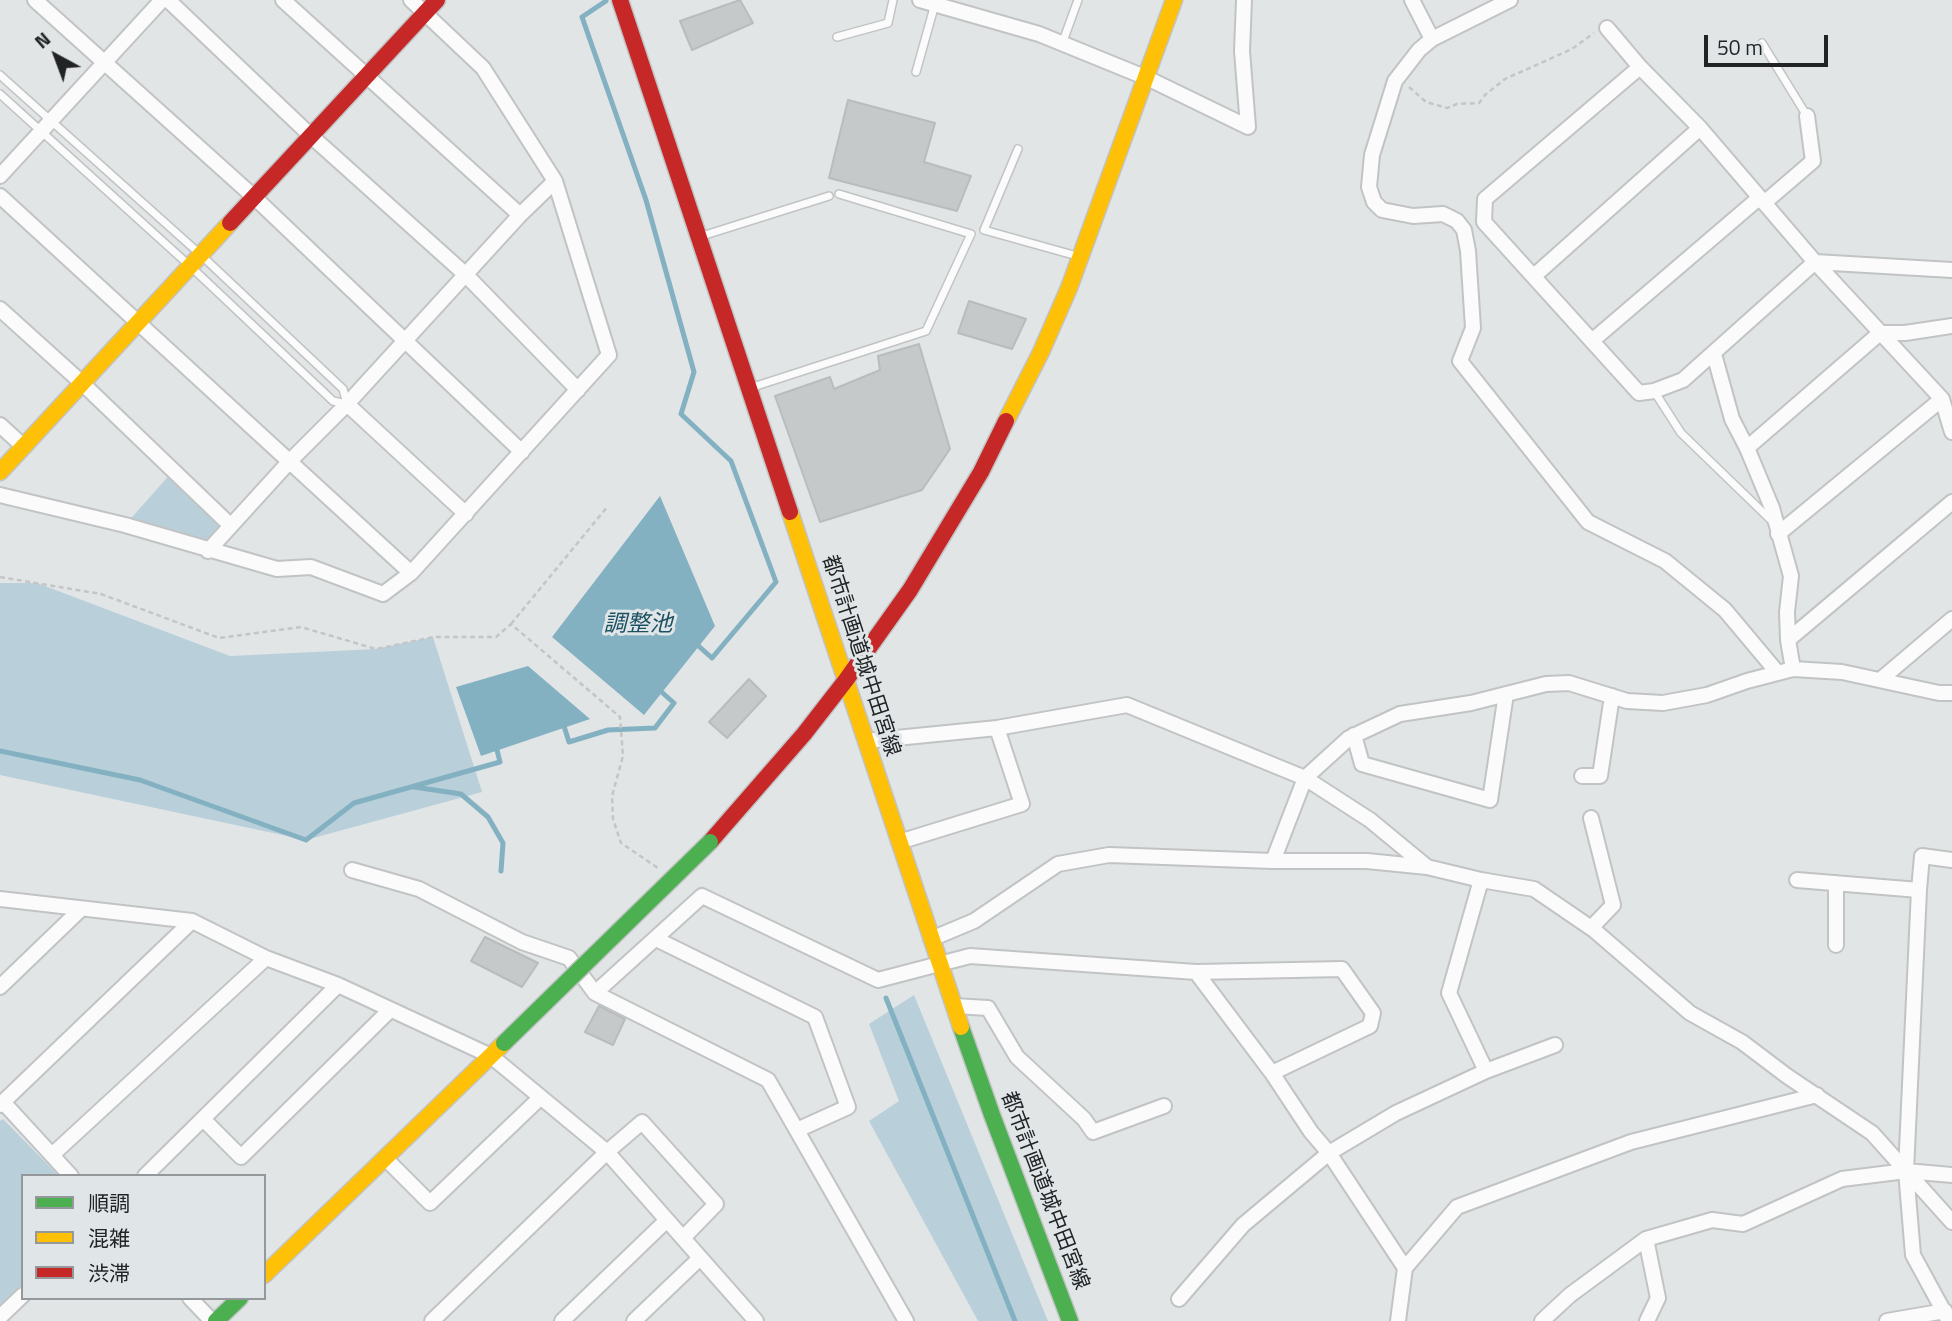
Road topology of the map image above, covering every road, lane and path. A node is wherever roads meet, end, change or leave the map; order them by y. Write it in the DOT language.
graph roads {
  1 [pos="35,0"];
  2 [pos="162,0"];
  3 [pos="169,0"];
  4 [pos="283,0"];
  5 [pos="411,0"];
  6 [pos="437,0"];
  7 [pos="620,0"];
  8 [pos="893,0"];
  9 [pos="920,0"];
  10 [pos="1078,0"];
  11 [pos="1174,0"];
  12 [pos="1244,0"];
  13 [pos="1412,0"];
  14 [pos="1510,0"];
  15 [pos="935,4"];
  16 [pos="955,4"];
  17 [pos="426,14"];
  18 [pos="1607,28"];
  19 [pos="837,37"];
  20 [pos="1432,39"];
  21 [pos="1762,43"];
  22 [pos="1062,44"];
  23 [pos="103,63"];
  24 [pos="1640,67"];
  25 [pos="916,72"];
  26 [pos="0,75"];
  27 [pos="367,78"];
  28 [pos="1147,78"];
  29 [pos="1397,78"];
  30 [pos="0,94"];
  31 [pos="1808,116"];
  32 [pos="46,126"];
  33 [pos="1700,128"];
  34 [pos="310,135"];
  35 [pos="1018,149"];
  36 [pos="0,176"];
  37 [pos="555,181"];
  38 [pos="839,194"];
  39 [pos="0,196"];
  40 [pos="254,197"];
  41 [pos="830,197"];
  42 [pos="1761,201"];
  43 [pos="520,215"];
  44 [pos="698,237"];
  45 [pos="1082,257"];
  46 [pos="195,260"];
  47 [pos="1815,262"];
  48 [pos="1952,270"];
  49 [pos="466,275"];
  50 [pos="1534,276"];
  51 [pos="0,309"];
  52 [pos="138,323"];
  53 [pos="1952,326"];
  54 [pos="1880,333"];
  55 [pos="1593,340"];
  56 [pos="405,341"];
  57 [pos="1714,354"];
  58 [pos="82,383"];
  59 [pos="748,388"];
  60 [pos="578,390"];
  61 [pos="1654,391"];
  62 [pos="1942,399"];
  63 [pos="347,404"];
  64 [pos="0,425"];
  65 [pos="1952,432"];
  66 [pos="23,447"];
  67 [pos="1747,448"];
  68 [pos="522,452"];
  69 [pos="289,462"];
  70 [pos="0,472"];
  71 [pos="0,495"];
  72 [pos="1952,502"];
  73 [pos="608,506"];
  74 [pos="466,514"];
  75 [pos="230,525"];
  76 [pos="1777,530"];
  77 [pos="208,551"];
  78 [pos="411,573"];
  79 [pos="0,576"];
  80 [pos="1952,620"];
  81 [pos="511,624"];
  82 [pos="1788,640"];
  83 [pos="1793,669"];
  84 [pos="1777,672"];
  85 [pos="846,680"];
  86 [pos="1880,680"];
  87 [pos="1952,693"];
  88 [pos="1506,694"];
  89 [pos="1612,696"];
  90 [pos="997,728"];
  91 [pos="1354,735"];
  92 [pos="866,741"];
  93 [pos="1582,776"];
  94 [pos="1305,778"];
  95 [pos="1591,818"];
  96 [pos="899,842"];
  97 [pos="1952,860"];
  98 [pos="1273,861"];
  99 [pos="1427,867"];
  100 [pos="352,870"];
  101 [pos="663,871"];
  102 [pos="1481,880"];
  103 [pos="1797,880"];
  104 [pos="1836,883"];
  105 [pos="1919,890"];
  106 [pos="1,901"];
  107 [pos="80,909"];
  108 [pos="192,921"];
  109 [pos="1591,928"];
  110 [pos="656,939"];
  111 [pos="931,939"];
  112 [pos="1836,945"];
  113 [pos="266,958"];
  114 [pos="940,965"];
  115 [pos="1196,972"];
  116 [pos="338,985"];
  117 [pos="0,987"];
  118 [pos="595,993"];
  119 [pos="954,1006"];
  120 [pos="390,1010"];
  121 [pos="1555,1045"];
  122 [pos="491,1056"];
  123 [pos="1486,1071"];
  124 [pos="1272,1073"];
  125 [pos="1817,1095"];
  126 [pos="541,1097"];
  127 [pos="2,1103"];
  128 [pos="1164,1106"];
  129 [pos="203,1119"];
  130 [pos="797,1130"];
  131 [pos="607,1152"];
  132 [pos="1329,1153"];
  133 [pos="52,1155"];
  134 [pos="385,1158"];
  135 [pos="1906,1171"];
  136 [pos="69,1174"];
  137 [pos="147,1174"];
  138 [pos="1952,1175"];
  139 [pos="667,1220"];
  140 [pos="1952,1222"];
  141 [pos="683,1238"];
  142 [pos="1646,1239"];
  143 [pos="700,1258"];
  144 [pos="1405,1268"];
  145 [pos="266,1273"];
  146 [pos="21,1297"];
  147 [pos="1179,1299"];
  148 [pos="192,1300"];
  149 [pos="238,1300"];
  150 [pos="1947,1316"];
  151 [pos="0,1317"];
  152 [pos="214,1321"];
  153 [pos="432,1321"];
  154 [pos="562,1321"];
  155 [pos="634,1321"];
  156 [pos="756,1321"];
  157 [pos="906,1321"];
  158 [pos="1070,1321"];
  159 [pos="1398,1321"];
  160 [pos="1542,1321"];
  161 [pos="1647,1321"];
  162 [pos="1887,1321"];
  1 -- 23 [label="street"];
  2 -- 23 [label="street"];
  3 -- 34 [label="street"];
  4 -- 27 [label="street"];
  5 -- 17 [label="street"];
  6 -- 17 [label="street"];
  7 -- 44 [label="street, 都市計画道城中田宮線"];
  8 -- 19 [label="lane"];
  9 -- 15 [label="street"];
  10 -- 22 [label="lane"];
  11 -- 28 [label="street"];
  12 -- 28 [label="street"];
  13 -- 20 [label="street"];
  14 -- 20 [label="street"];
  15 -- 16 [label="street"];
  15 -- 25 [label="lane"];
  16 -- 22 [label="street"];
  17 -- 27 [label="street"];
  17 -- 37 [label="street"];
  18 -- 24 [label="street"];
  18 -- 29 [label="path"];
  20 -- 29 [label="street"];
  21 -- 31 [label="lane"];
  22 -- 28 [label="street"];
  23 -- 32 [label="street"];
  23 -- 40 [label="street"];
  24 -- 33 [label="street"];
  24 -- 50 [label="street"];
  26 -- 32 [label="lane"];
  27 -- 34 [label="street"];
  27 -- 43 [label="street"];
  28 -- 45 [label="street"];
  29 -- 84 [label="street"];
  30 -- 32 [label="lane"];
  31 -- 42 [label="street"];
  32 -- 36 [label="street"];
  32 -- 46 [label="lane"];
  32 -- 46 [label="lane"];
  33 -- 42 [label="street"];
  33 -- 50 [label="street"];
  34 -- 40 [label="street"];
  34 -- 49 [label="street"];
  35 -- 45 [label="lane"];
  37 -- 43 [label="street"];
  37 -- 60 [label="street"];
  38 -- 59 [label="lane"];
  39 -- 52 [label="street"];
  40 -- 46 [label="street"];
  40 -- 56 [label="street"];
  41 -- 44 [label="lane"];
  42 -- 47 [label="street"];
  42 -- 55 [label="street"];
  43 -- 49 [label="street"];
  44 -- 59 [label="street, 都市計画道城中田宮線"];
  45 -- 85 [label="street"];
  46 -- 52 [label="street"];
  46 -- 63 [label="lane"];
  46 -- 63 [label="lane"];
  47 -- 48 [label="street"];
  47 -- 54 [label="street"];
  47 -- 57 [label="street"];
  49 -- 56 [label="street"];
  49 -- 60 [label="street"];
  50 -- 55 [label="street"];
  51 -- 58 [label="street"];
  52 -- 58 [label="street"];
  52 -- 69 [label="street"];
  53 -- 54 [label="street"];
  54 -- 62 [label="street"];
  54 -- 67 [label="street"];
  55 -- 61 [label="street"];
  56 -- 63 [label="street"];
  56 -- 68 [label="street"];
  57 -- 61 [label="street"];
  57 -- 67 [label="street"];
  58 -- 66 [label="street"];
  58 -- 75 [label="street"];
  59 -- 85 [label="street, 都市計画道城中田宮線"];
  60 -- 68 [label="street"];
  61 -- 76 [label="lane"];
  62 -- 65 [label="street"];
  62 -- 76 [label="street"];
  63 -- 69 [label="street"];
  63 -- 74 [label="street"];
  64 -- 66 [label="street"];
  66 -- 70 [label="street"];
  67 -- 76 [label="street"];
  68 -- 74 [label="street"];
  69 -- 75 [label="street"];
  69 -- 78 [label="street"];
  71 -- 77 [label="street"];
  72 -- 82 [label="street"];
  73 -- 81 [label="path"];
  74 -- 78 [label="street"];
  75 -- 77 [label="street"];
  76 -- 82 [label="street"];
  77 -- 78 [label="street"];
  79 -- 81 [label="path"];
  80 -- 86 [label="street"];
  81 -- 101 [label="path"];
  82 -- 83 [label="street"];
  83 -- 84 [label="street"];
  83 -- 86 [label="street"];
  84 -- 89 [label="street"];
  85 -- 92 [label="street, 都市計画道城中田宮線"];
  85 -- 122 [label="street, bridge"];
  86 -- 87 [label="street"];
  88 -- 89 [label="street"];
  88 -- 91 [label="street"];
  88 -- 91 [label="street"];
  89 -- 93 [label="street"];
  90 -- 92 [label="street"];
  90 -- 94 [label="street"];
  90 -- 96 [label="street"];
  91 -- 94 [label="street"];
  92 -- 96 [label="street, 都市計画道城中田宮線"];
  94 -- 98 [label="street"];
  94 -- 99 [label="street"];
  95 -- 109 [label="street"];
  96 -- 111 [label="street, 都市計画道城中田宮線"];
  97 -- 105 [label="street"];
  98 -- 99 [label="street"];
  98 -- 111 [label="street"];
  99 -- 102 [label="street"];
  100 -- 118 [label="street"];
  102 -- 109 [label="street"];
  102 -- 123 [label="street"];
  103 -- 104 [label="street"];
  104 -- 105 [label="street"];
  104 -- 112 [label="street"];
  105 -- 135 [label="street"];
  106 -- 107 [label="street"];
  107 -- 108 [label="street"];
  107 -- 117 [label="street"];
  108 -- 113 [label="street"];
  108 -- 127 [label="street"];
  109 -- 125 [label="street"];
  110 -- 114 [label="street"];
  110 -- 118 [label="street"];
  110 -- 130 [label="street"];
  111 -- 114 [label="street, 都市計画道城中田宮線"];
  113 -- 116 [label="street"];
  113 -- 133 [label="street"];
  114 -- 115 [label="street"];
  114 -- 119 [label="street, 都市計画道城中田宮線"];
  115 -- 124 [label="street"];
  115 -- 124 [label="street"];
  116 -- 120 [label="street"];
  116 -- 129 [label="street"];
  118 -- 130 [label="street"];
  119 -- 128 [label="street"];
  119 -- 158 [label="street, 都市計画道城中田宮線"];
  120 -- 122 [label="street"];
  120 -- 129 [label="street"];
  121 -- 123 [label="street"];
  122 -- 126 [label="street"];
  122 -- 134 [label="street"];
  123 -- 132 [label="street"];
  124 -- 132 [label="street"];
  125 -- 135 [label="street"];
  125 -- 144 [label="street"];
  126 -- 131 [label="street"];
  126 -- 134 [label="street"];
  127 -- 133 [label="street"];
  129 -- 137 [label="street"];
  130 -- 157 [label="street"];
  131 -- 139 [label="street"];
  131 -- 141 [label="street"];
  131 -- 153 [label="street"];
  132 -- 144 [label="street"];
  132 -- 147 [label="street"];
  133 -- 136 [label="street"];
  134 -- 145 [label="street"];
  135 -- 138 [label="street"];
  135 -- 140 [label="street"];
  135 -- 142 [label="street"];
  135 -- 150 [label="street"];
  139 -- 141 [label="street"];
  139 -- 154 [label="street"];
  141 -- 143 [label="street"];
  142 -- 160 [label="street"];
  142 -- 161 [label="street"];
  143 -- 155 [label="street"];
  143 -- 156 [label="street"];
  144 -- 159 [label="street"];
  146 -- 151 [label="street"];
  148 -- 152 [label="street"];
  149 -- 152 [label="street"];
  150 -- 162 [label="street"];
}
